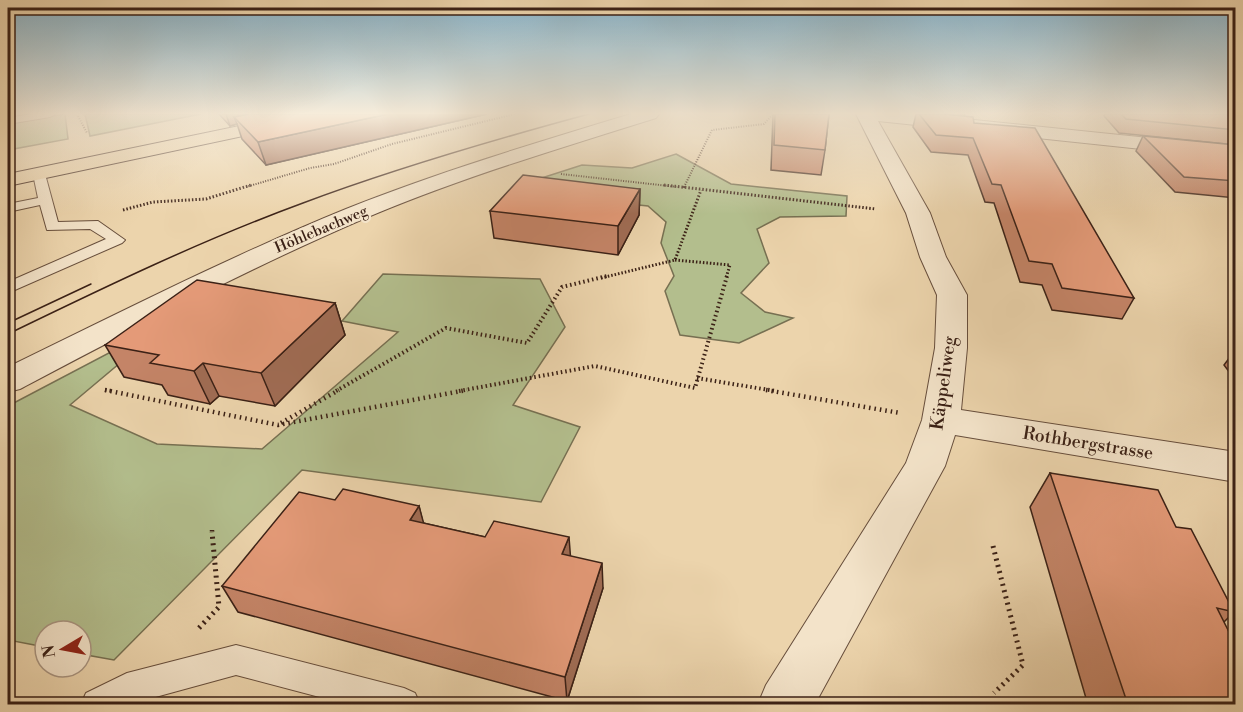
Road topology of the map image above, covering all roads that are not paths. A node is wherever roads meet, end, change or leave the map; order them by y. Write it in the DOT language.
graph roads {
  1 [pos="155,147"];
  2 [pos="542,147"];
  3 [pos="883,147"];
  4 [pos="1181,147"];
  5 [pos="1236,153"];
  6 [pos="39,174"];
  7 [pos="8,180"];
  8 [pos="46,200"];
  9 [pos="8,208"];
  10 [pos="8,288"];
  11 [pos="8,381"];
  12 [pos="941,420"];
  13 [pos="1236,467"];
  14 [pos="97,705"];
  15 [pos="404,705"];
  16 [pos="785,705"];
  1 -- 6 [label="main road"];
  2 -- 11 [label="street, Höhlebachweg"];
  3 -- 12 [label="street, Käppeliweg"];
  4 -- 5 [label="street"];
  6 -- 7 [label="main road"];
  6 -- 8 [label="lane"];
  8 -- 9 [label="lane"];
  8 -- 10 [label="lane"];
  12 -- 13 [label="street, Rothbergstrasse"];
  12 -- 16 [label="street, Käppeliweg"];
  14 -- 15 [label="lane"];
}
